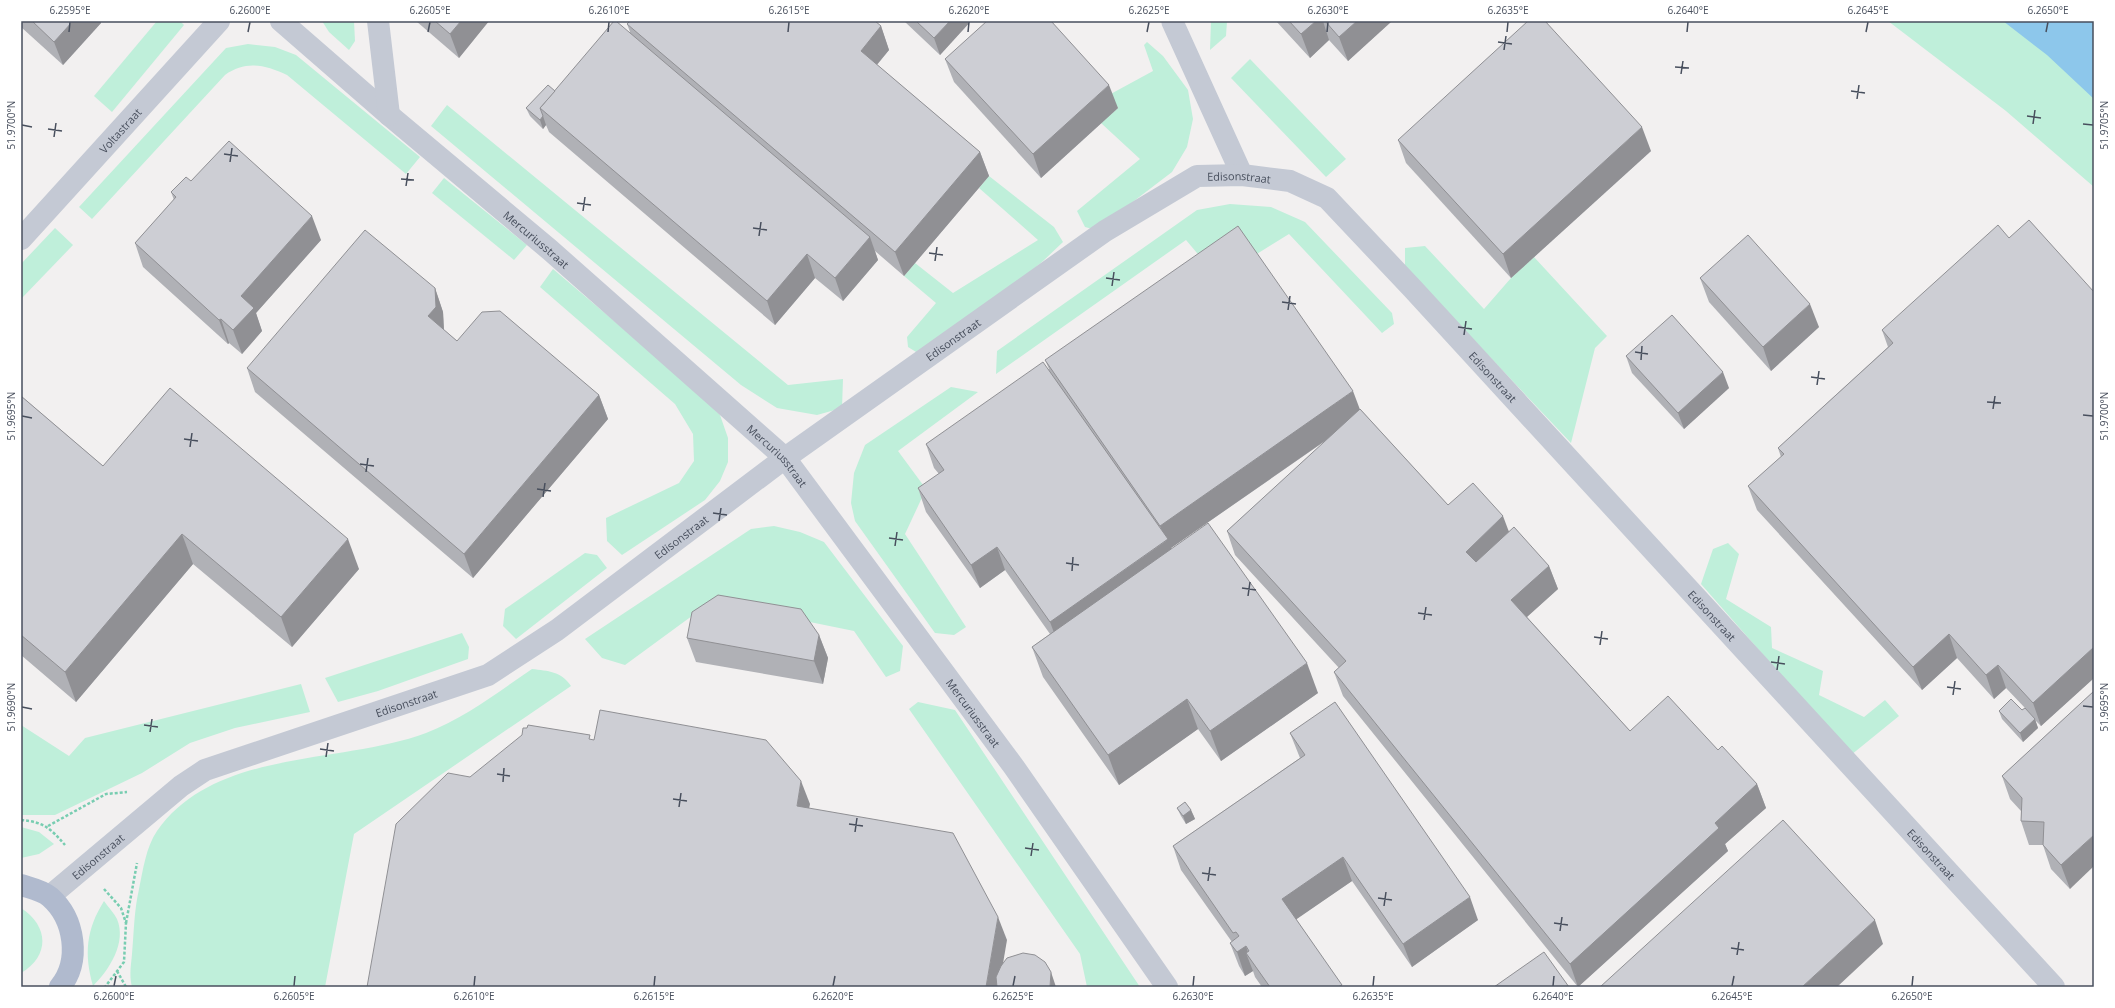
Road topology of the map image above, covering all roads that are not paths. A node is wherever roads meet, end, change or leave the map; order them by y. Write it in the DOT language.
graph roads {
  1 [pos="219,21"];
  2 [pos="281,21"];
  3 [pos="378,21"];
  4 [pos="1172,21"];
  5 [pos="389,115"];
  6 [pos="1242,175"];
  7 [pos="21,239"];
  8 [pos="785,458"];
  9 [pos="21,885"];
  10 [pos="50,896"];
  11 [pos="72,959"];
  12 [pos="60,987"];
  13 [pos="76,987"];
  14 [pos="1167,987"];
  15 [pos="2054,987"];
  1 -- 7 [label="street, Voltastraat"];
  2 -- 5 [label="street, Mercuriusstraat"];
  3 -- 5 [label="street"];
  4 -- 6 [label="street"];
  5 -- 8 [label="street, Mercuriusstraat"];
  6 -- 8 [label="street, Edisonstraat"];
  6 -- 15 [label="street, Edisonstraat"];
  8 -- 10 [label="street, Edisonstraat"];
  8 -- 14 [label="street, Mercuriusstraat"];
  9 -- 10 [label="main road"];
  10 -- 11 [label="main road"];
  11 -- 12 [label="main road"];
  11 -- 13 [label="main road"];
}
